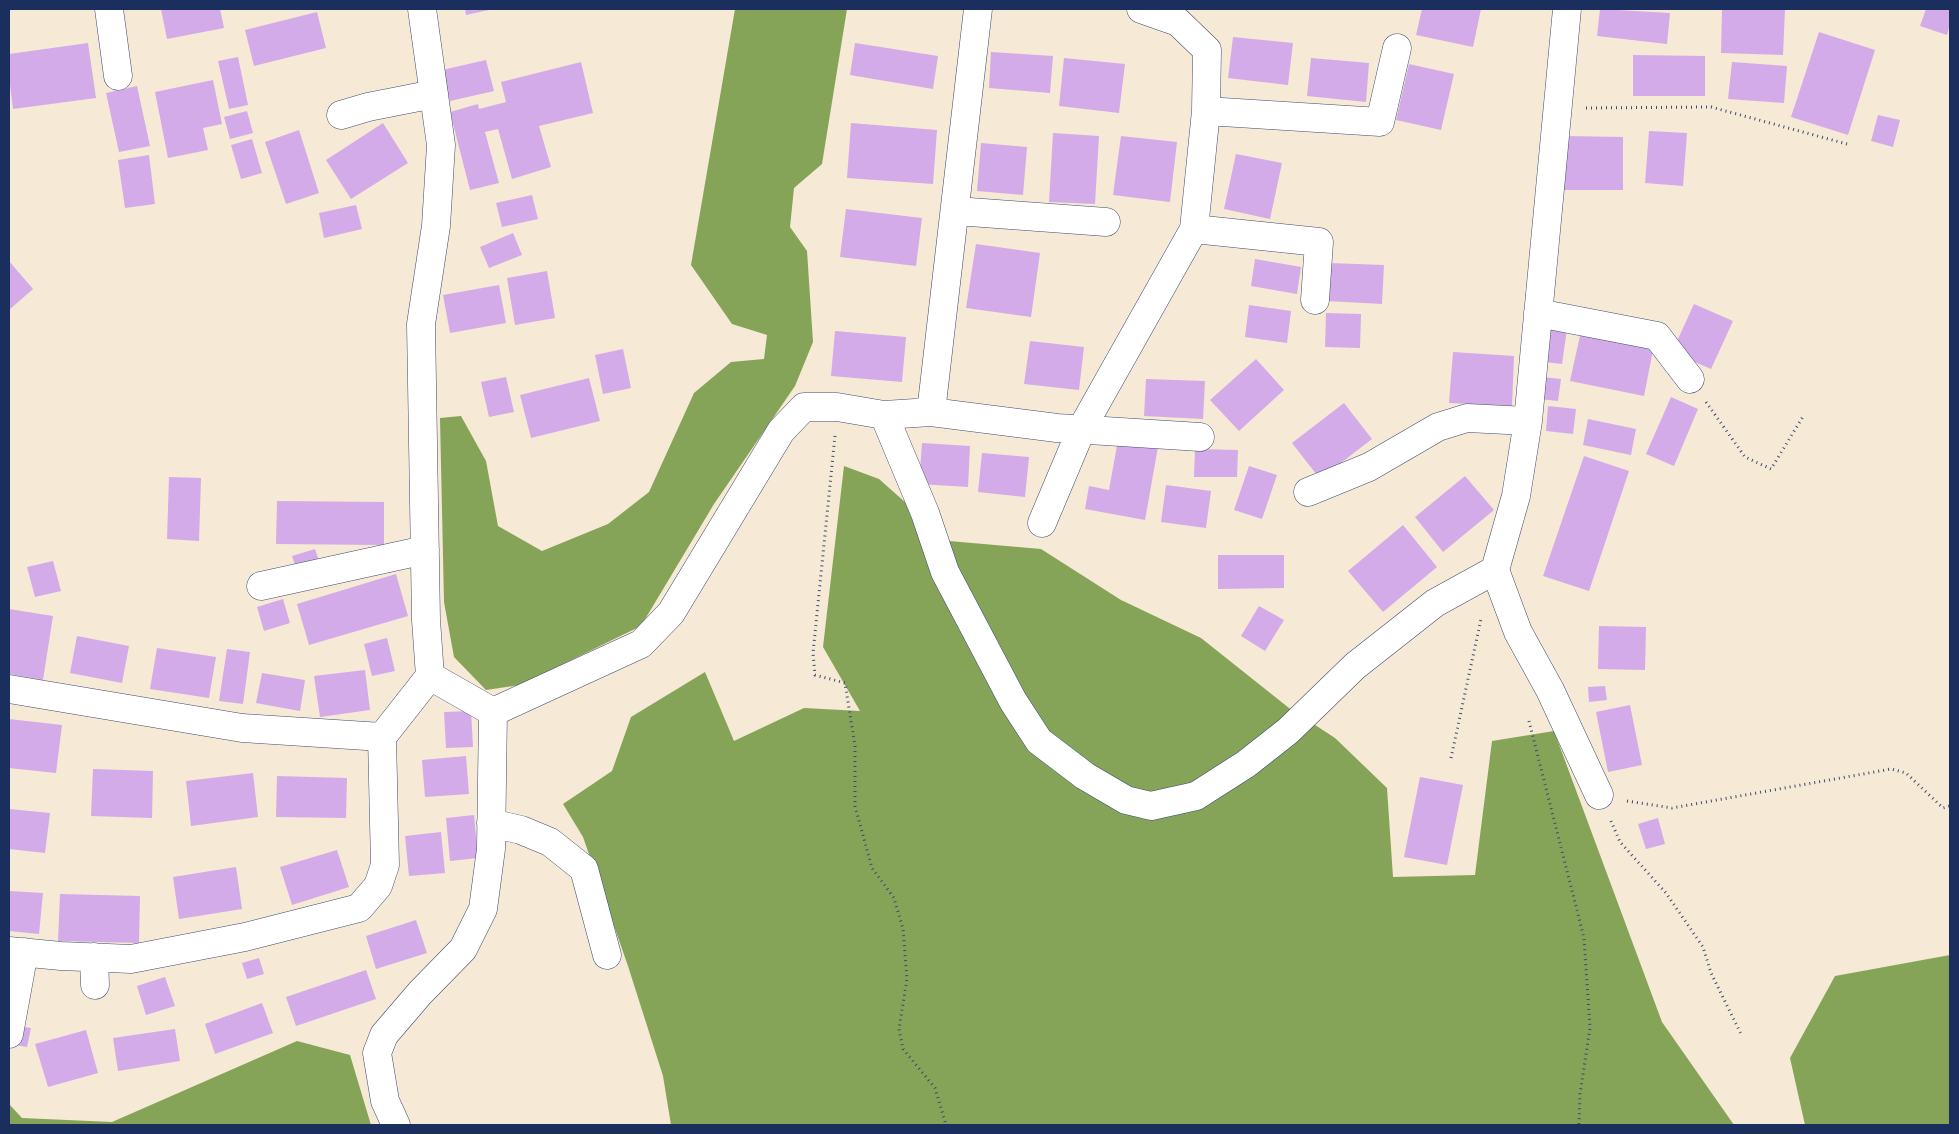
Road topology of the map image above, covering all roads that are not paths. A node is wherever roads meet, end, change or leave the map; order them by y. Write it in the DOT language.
graph roads {
  1 [pos="109,9"];
  2 [pos="422,9"];
  3 [pos="978,9"];
  4 [pos="1141,9"];
  5 [pos="1567,9"];
  6 [pos="1397,48"];
  7 [pos="118,76"];
  8 [pos="434,94"];
  9 [pos="1206,111"];
  10 [pos="341,115"];
  11 [pos="956,211"];
  12 [pos="1106,222"];
  13 [pos="1194,229"];
  14 [pos="1315,300"];
  15 [pos="1538,313"];
  16 [pos="1690,379"];
  17 [pos="932,412"];
  18 [pos="884,415"];
  19 [pos="1528,421"];
  20 [pos="1082,428"];
  21 [pos="1200,437"];
  22 [pos="1308,492"];
  23 [pos="1042,523"];
  24 [pos="425,550"];
  25 [pos="1495,570"];
  26 [pos="260,586"];
  27 [pos="430,676"];
  28 [pos="9,689"];
  29 [pos="493,712"];
  30 [pos="382,737"];
  31 [pos="1599,795"];
  32 [pos="491,823"];
  33 [pos="16,952"];
  34 [pos="607,955"];
  35 [pos="94,957"];
  36 [pos="94,985"];
  37 [pos="9,1034"];
  38 [pos="396,1125"];
  1 -- 7 [label="street"];
  2 -- 8 [label="street"];
  3 -- 11 [label="street"];
  4 -- 9 [label="street"];
  5 -- 15 [label="street"];
  6 -- 9 [label="street"];
  8 -- 10 [label="street"];
  8 -- 24 [label="street"];
  9 -- 13 [label="street"];
  11 -- 12 [label="street"];
  11 -- 17 [label="street"];
  13 -- 14 [label="street"];
  13 -- 20 [label="street"];
  15 -- 16 [label="street"];
  15 -- 19 [label="street"];
  17 -- 18 [label="street"];
  17 -- 20 [label="street"];
  18 -- 25 [label="street"];
  18 -- 29 [label="street"];
  19 -- 22 [label="street"];
  19 -- 25 [label="street"];
  20 -- 21 [label="street"];
  20 -- 23 [label="street"];
  24 -- 26 [label="street"];
  24 -- 27 [label="street"];
  25 -- 31 [label="street"];
  27 -- 29 [label="street"];
  27 -- 30 [label="street"];
  28 -- 30 [label="street"];
  29 -- 32 [label="street"];
  30 -- 35 [label="street"];
  32 -- 34 [label="street"];
  32 -- 38 [label="street"];
  33 -- 35 [label="street"];
  33 -- 37 [label="street"];
  35 -- 36 [label="street"];
}
